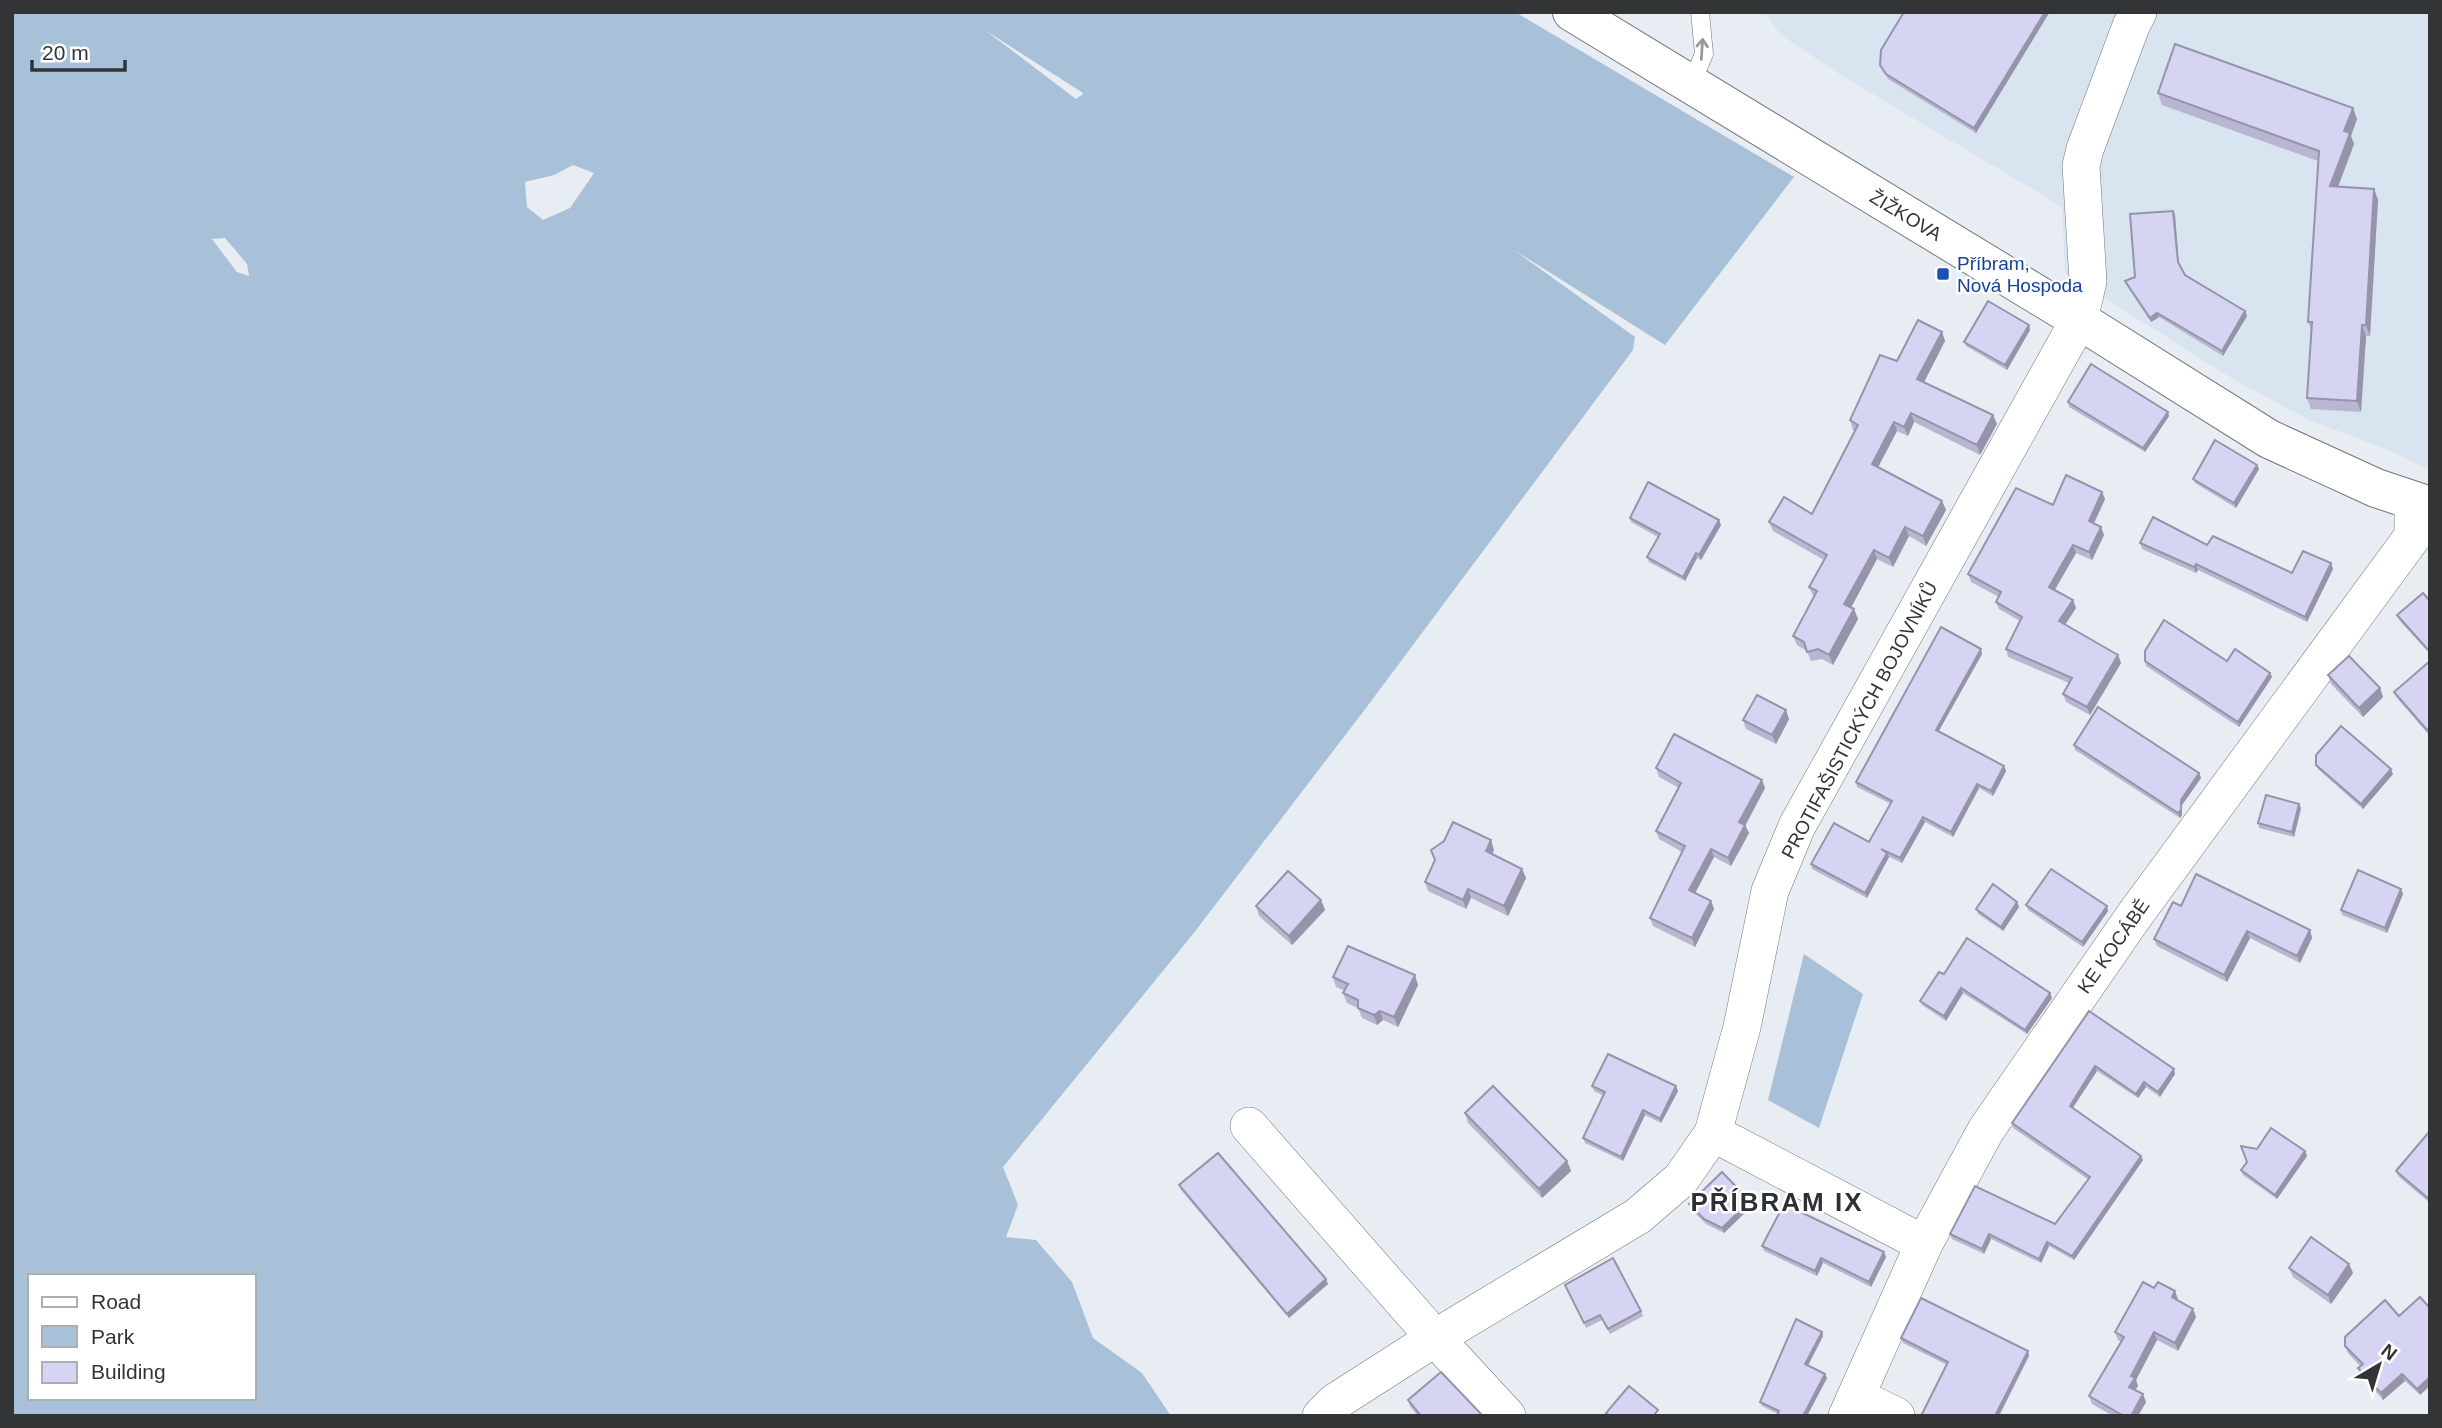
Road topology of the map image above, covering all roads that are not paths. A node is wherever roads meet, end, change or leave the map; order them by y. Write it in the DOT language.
graph roads {
  1 [pos="1572,12"];
  2 [pos="1700,12"];
  3 [pos="2138,12"];
  4 [pos="1691,84"];
  5 [pos="2079,320"];
  6 [pos="2421,522"];
  7 [pos="1249,1126"];
  8 [pos="1713,1133"];
  9 [pos="1924,1244"];
  10 [pos="1435,1338"];
  11 [pos="1852,1406"];
  12 [pos="1321,1416"];
  13 [pos="1507,1416"];
  14 [pos="1896,1416"];
  1 -- 4 [label="street, ŽIŽKOVA"];
  4 -- 2 [label="lane, one-way"];
  3 -- 5 [label="street, PROTIFAŠISTICKÝCH BOJOVNÍKŮ"];
  4 -- 5 [label="street, ŽIŽKOVA"];
  5 -- 6 [label="street, ŽIŽKOVA"];
  5 -- 8 [label="street, PROTIFAŠISTICKÝCH BOJOVNÍKŮ"];
  6 -- 9 [label="street, KE KOCÁBĚ"];
  7 -- 10 [label="street"];
  8 -- 9 [label="street"];
  8 -- 10 [label="street, PROTIFAŠISTICKÝCH BOJOVNÍKŮ"];
  9 -- 11 [label="street, KE KOCÁBĚ"];
  10 -- 12 [label="street, PROTIFAŠISTICKÝCH BOJOVNÍKŮ"];
  10 -- 13 [label="street"];
  11 -- 14 [label="street"];
}
